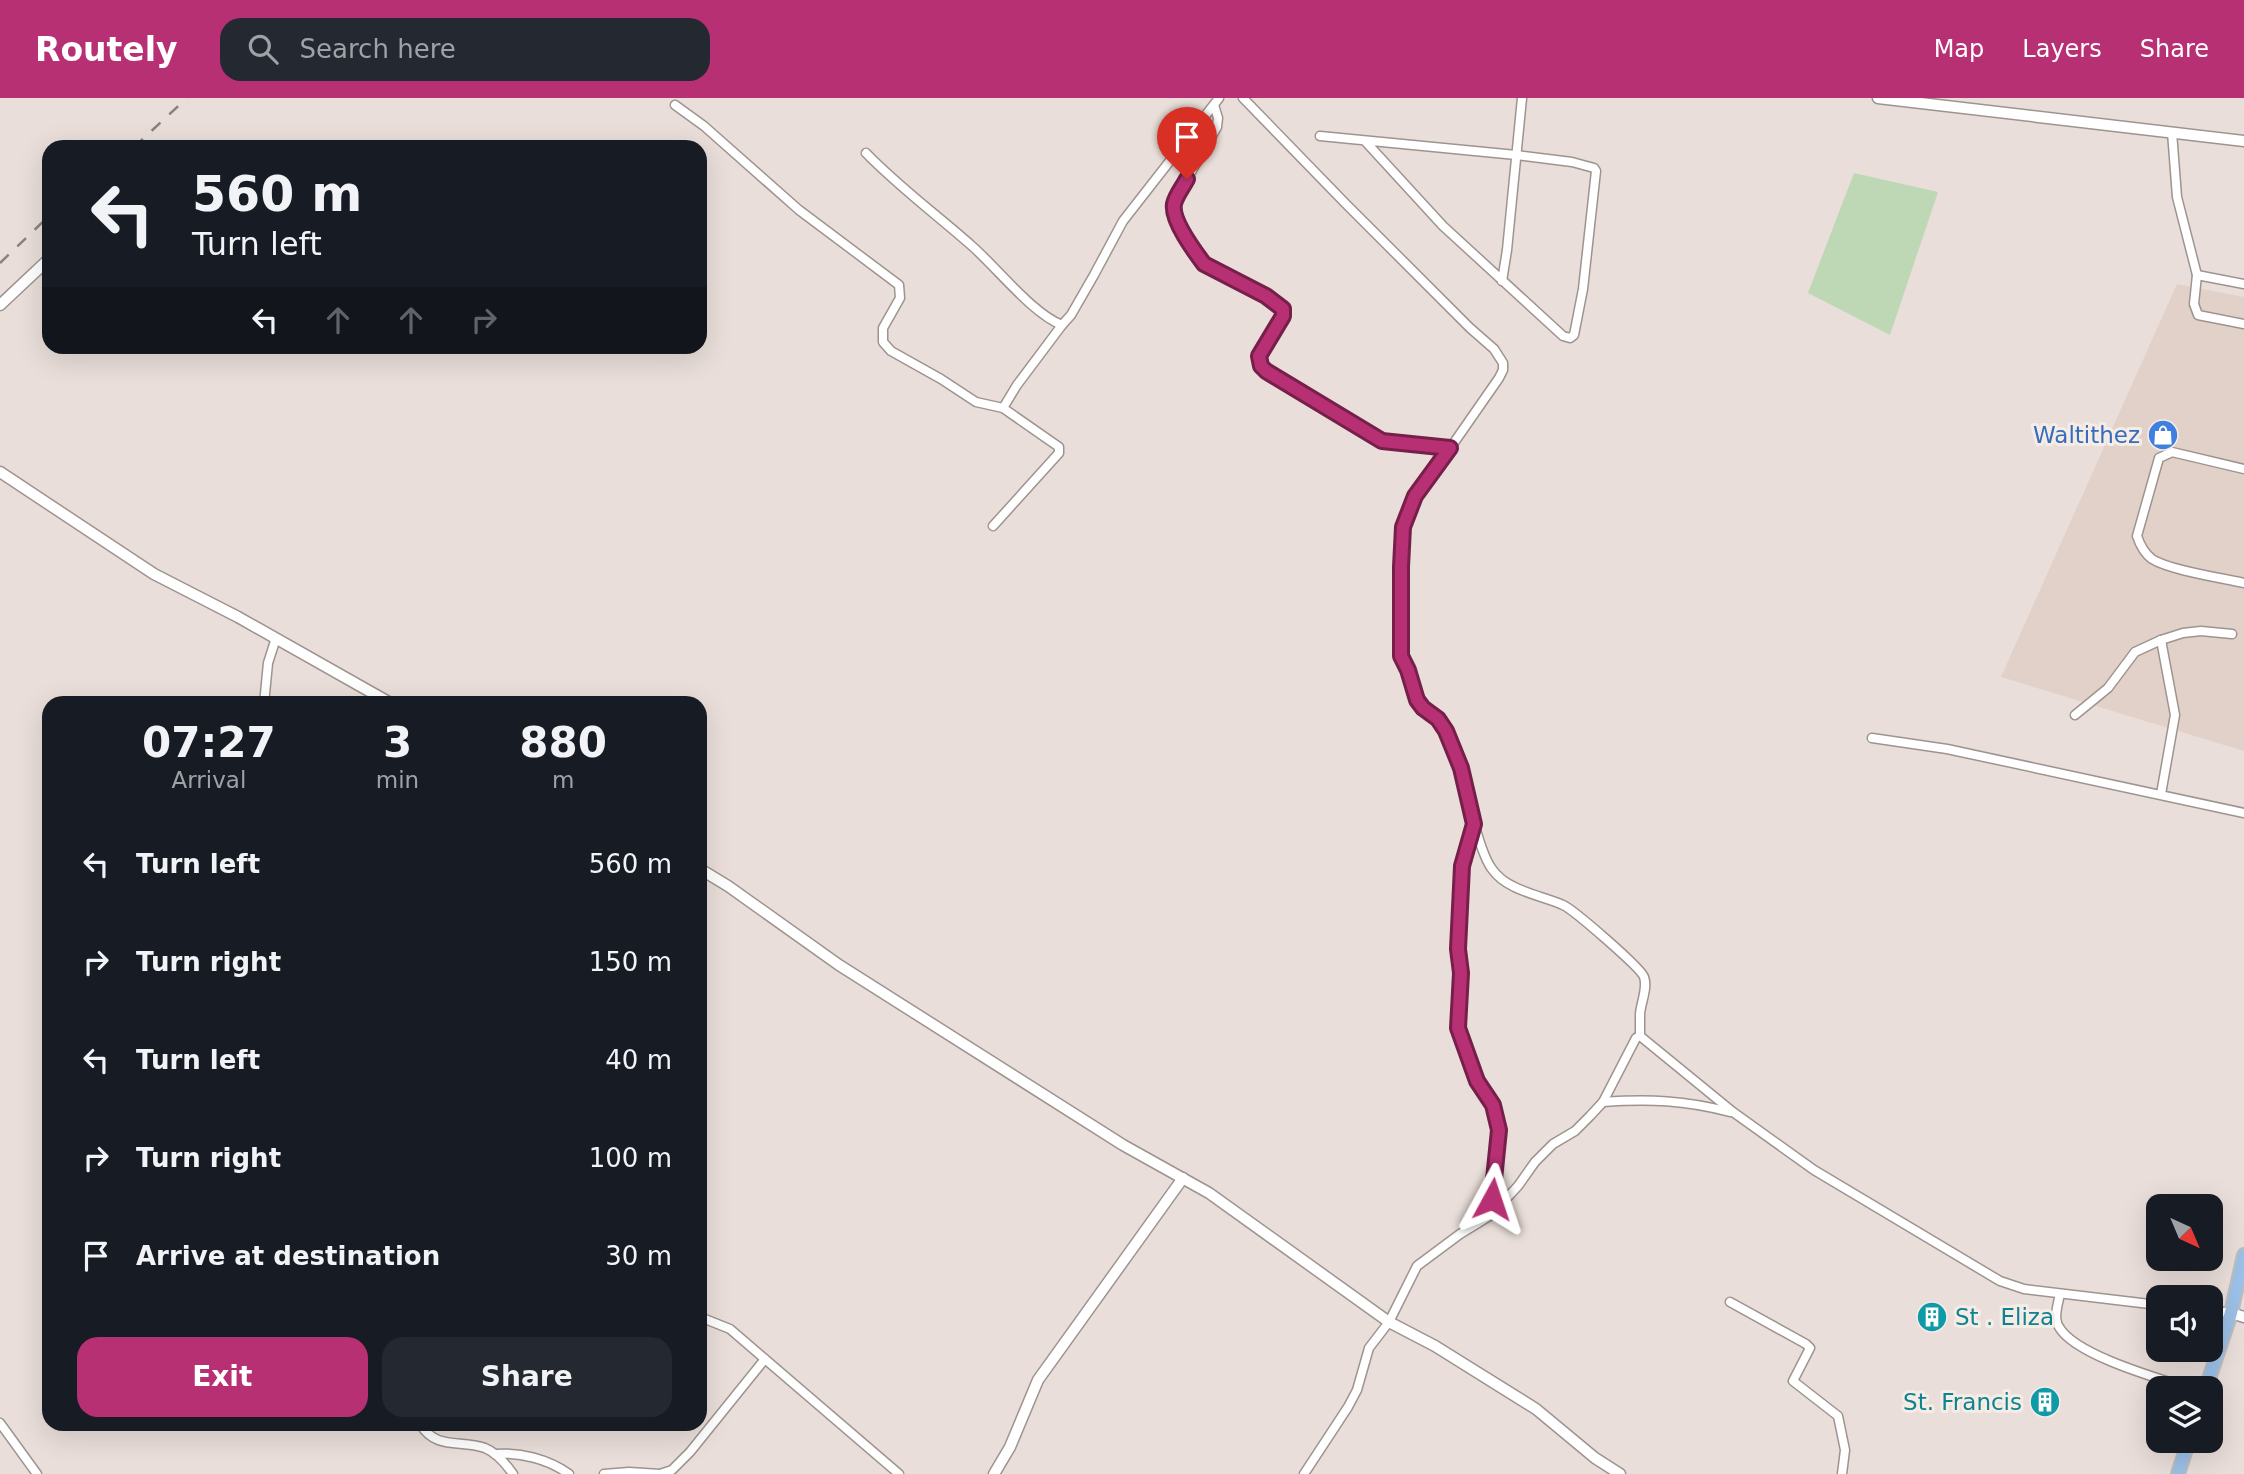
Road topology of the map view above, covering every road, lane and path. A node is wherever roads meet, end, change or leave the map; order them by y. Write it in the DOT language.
graph roads {
  1 [pos="1243,98"];
  2 [pos="1522,98"];
  3 [pos="1878,98"];
  4 [pos="1217,102"];
  5 [pos="675,104"];
  6 [pos="2172,132"];
  7 [pos="1320,136"];
  8 [pos="1365,141"];
  9 [pos="2244,141"];
  10 [pos="866,153"];
  11 [pos="1516,155"];
  12 [pos="42,266"];
  13 [pos="2197,275"];
  14 [pos="1502,281"];
  15 [pos="2244,284"];
  16 [pos="0,305"];
  17 [pos="2244,324"];
  18 [pos="1062,325"];
  19 [pos="1003,408"];
  20 [pos="1450,448"];
  21 [pos="2244,469"];
  22 [pos="0,472"];
  23 [pos="993,526"];
  24 [pos="2244,583"];
  25 [pos="2232,634"];
  26 [pos="276,638"];
  27 [pos="2161,640"];
  28 [pos="265,696"];
  29 [pos="378,696"];
  30 [pos="2075,715"];
  31 [pos="1872,738"];
  32 [pos="2161,794"];
  33 [pos="2244,813"];
  34 [pos="1474,824"];
  35 [pos="707,873"];
  36 [pos="1640,1036"];
  37 [pos="1603,1102"];
  38 [pos="1733,1112"];
  39 [pos="1183,1178"];
  40 [pos="1491,1215"];
  41 [pos="2244,1255"];
  42 [pos="2060,1294"];
  43 [pos="1730,1302"];
  44 [pos="2146,1304"];
  45 [pos="2238,1315"];
  46 [pos="707,1320"];
  47 [pos="1389,1322"];
  48 [pos="765,1359"];
  49 [pos="2154,1376"];
  50 [pos="2211,1376"];
  51 [pos="0,1423"];
  52 [pos="424,1431"];
  53 [pos="707,1431"];
  54 [pos="707,1431"];
  55 [pos="2185,1453"];
  56 [pos="495,1454"];
  57 [pos="1614,1473"];
  58 [pos="37,1474"];
  59 [pos="513,1474"];
  60 [pos="569,1474"];
  61 [pos="604,1474"];
  62 [pos="899,1474"];
  63 [pos="994,1474"];
  64 [pos="1304,1474"];
  65 [pos="1842,1474"];
  66 [pos="2178,1474"];
  1 -- 20 [label="street"];
  2 -- 11 [label="street"];
  3 -- 6 [label="street"];
  4 -- 18 [label="street"];
  4 -- 20 [label="street"];
  5 -- 19 [label="street"];
  6 -- 9 [label="street"];
  6 -- 13 [label="street"];
  7 -- 8 [label="street"];
  8 -- 11 [label="street"];
  8 -- 14 [label="street"];
  10 -- 18 [label="street"];
  11 -- 14 [label="street"];
  11 -- 14 [label="street"];
  12 -- 16 [label="street"];
  13 -- 15 [label="street"];
  13 -- 17 [label="street"];
  18 -- 19 [label="street"];
  19 -- 23 [label="street"];
  20 -- 34 [label="street"];
  21 -- 24 [label="street"];
  22 -- 26 [label="street"];
  25 -- 27 [label="street"];
  26 -- 28 [label="street"];
  26 -- 29 [label="street"];
  27 -- 30 [label="street"];
  27 -- 32 [label="street"];
  31 -- 32 [label="street"];
  32 -- 33 [label="street"];
  34 -- 36 [label="street"];
  34 -- 40 [label="street"];
  35 -- 39 [label="street"];
  36 -- 37 [label="street"];
  36 -- 38 [label="street"];
  37 -- 38 [label="street"];
  37 -- 40 [label="street"];
  38 -- 42 [label="street"];
  39 -- 47 [label="street"];
  39 -- 63 [label="street"];
  40 -- 47 [label="street"];
  41 -- 45 [label="main road"];
  42 -- 44 [label="street"];
  42 -- 49 [label="street"];
  43 -- 65 [label="street"];
  45 -- 50 [label="main road"];
  46 -- 48 [label="street"];
  47 -- 57 [label="street"];
  47 -- 64 [label="street"];
  48 -- 53 [label="street"];
  48 -- 62 [label="street"];
  51 -- 58 [label="street"];
  52 -- 56 [label="street"];
  54 -- 61 [label="street"];
  55 -- 66 [label="main road"];
  56 -- 59 [label="street"];
  56 -- 60 [label="street"];
}
